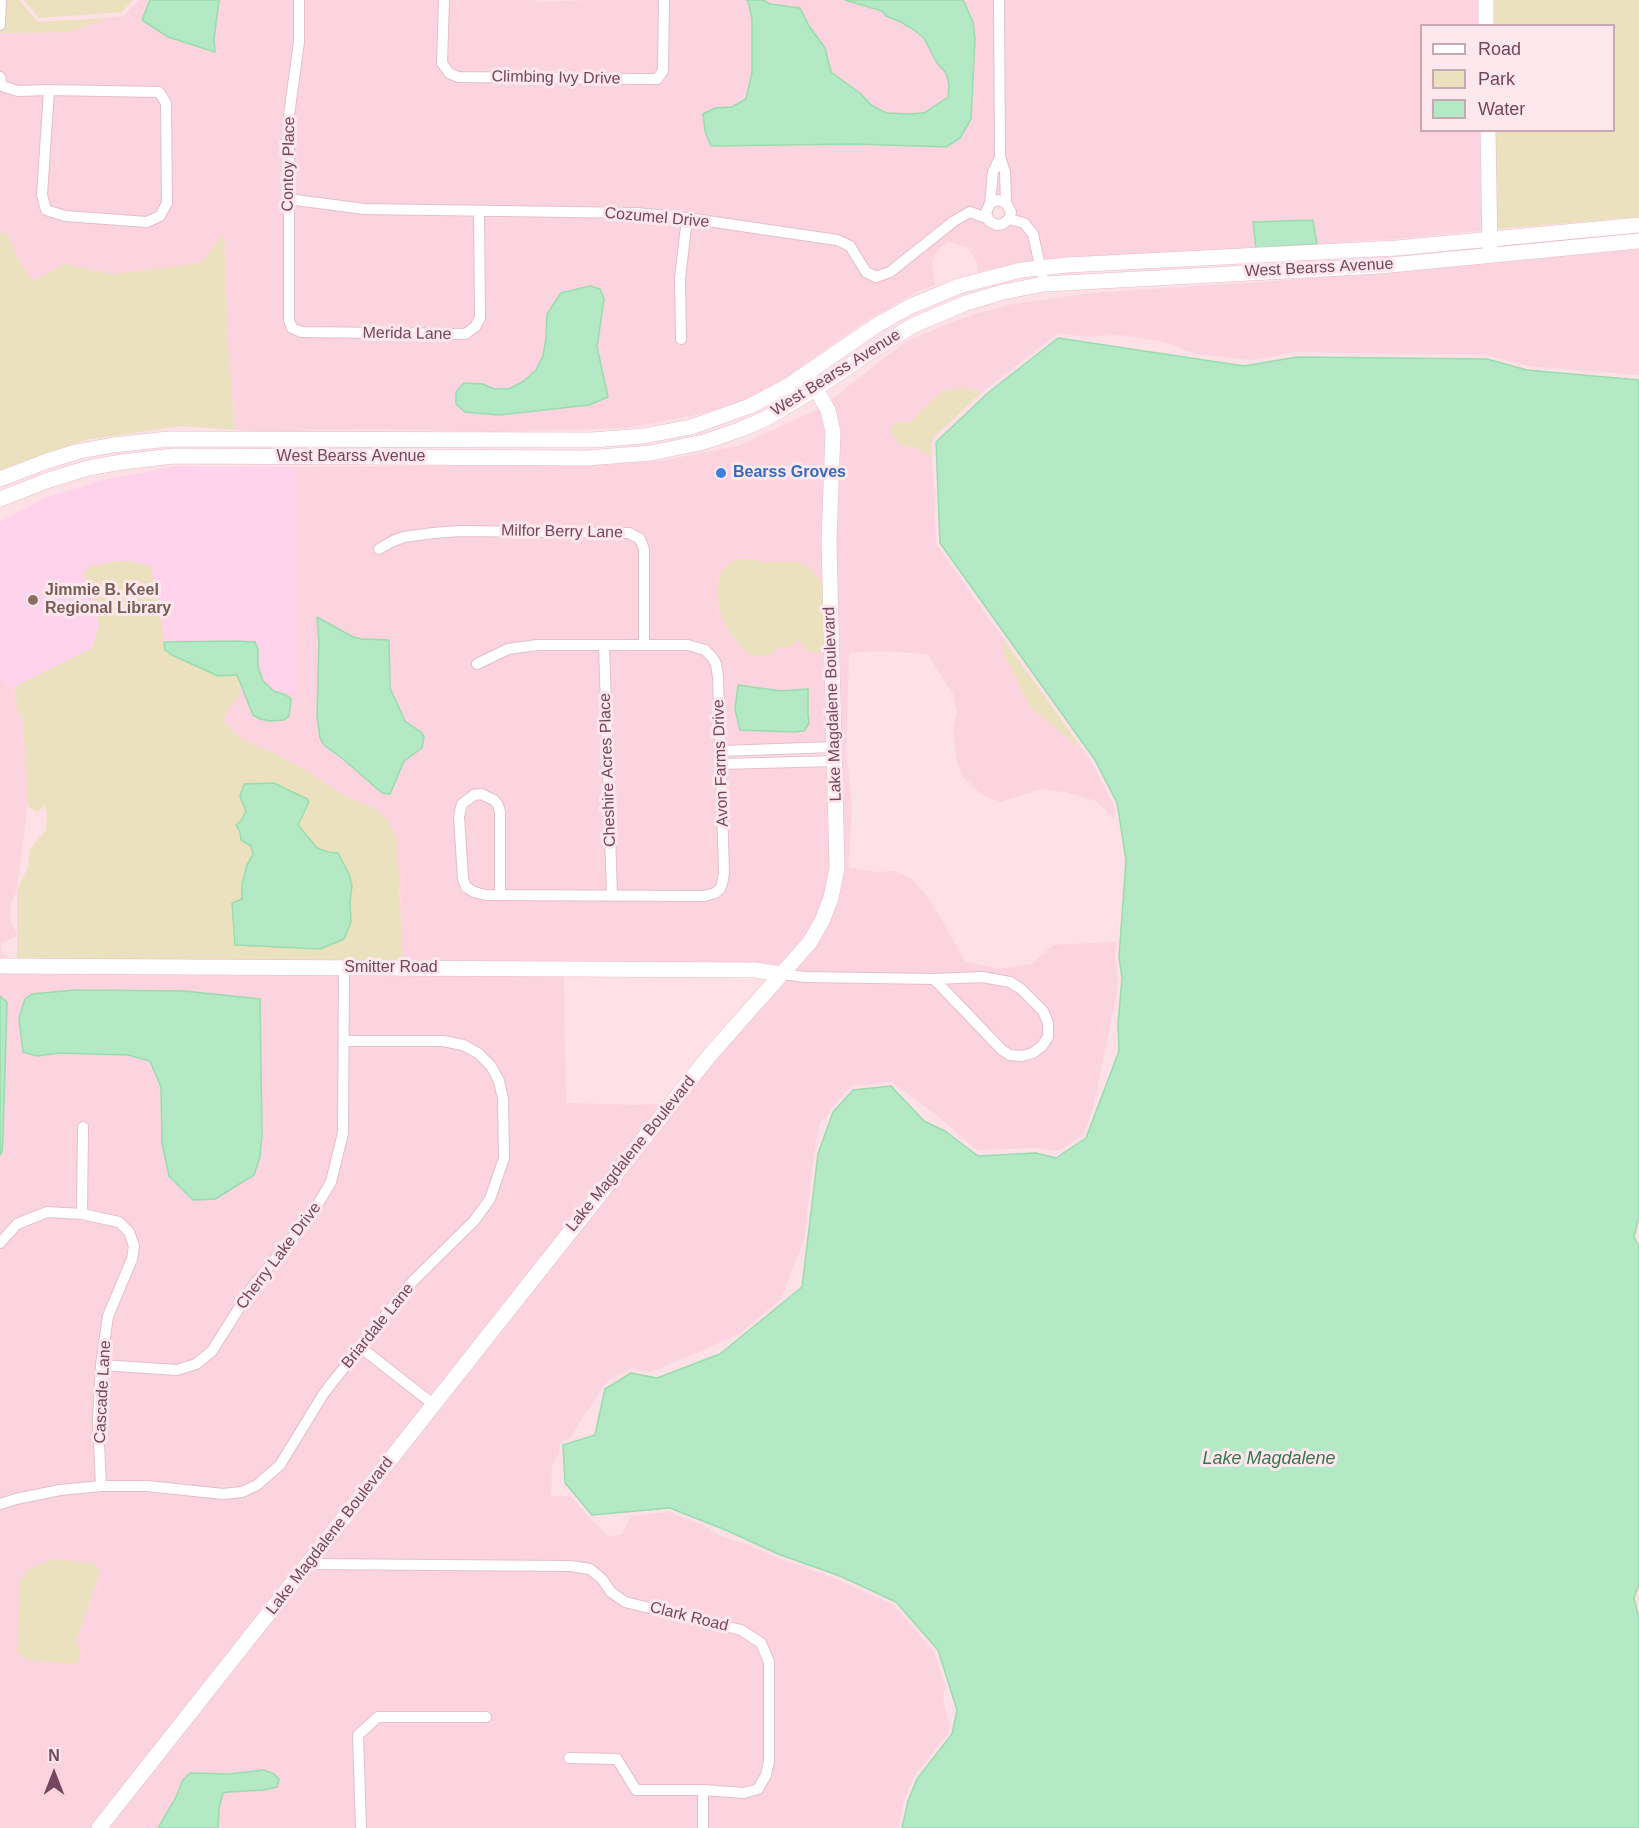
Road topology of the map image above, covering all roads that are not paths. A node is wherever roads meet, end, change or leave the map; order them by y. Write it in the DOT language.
graph roads {
  1 [pos="1,0"];
  2 [pos="299,0"];
  3 [pos="444,0"];
  4 [pos="664,0"];
  5 [pos="999,0"];
  6 [pos="1486,0"];
  7 [pos="1486,24"];
  8 [pos="0,25"];
  9 [pos="0,77"];
  10 [pos="49,90"];
  11 [pos="1488,132"];
  12 [pos="1000,157"];
  13 [pos="288,199"];
  14 [pos="990,203"];
  15 [pos="1006,203"];
  16 [pos="479,212"];
  17 [pos="687,218"];
  18 [pos="987,218"];
  19 [pos="1009,219"];
  20 [pos="1639,225"];
  21 [pos="1490,240"];
  22 [pos="1639,241"];
  23 [pos="1490,256"];
  24 [pos="1039,267"];
  25 [pos="1044,284"];
  26 [pos="292,328"];
  27 [pos="681,339"];
  28 [pos="807,374"];
  29 [pos="817,388"];
  30 [pos="0,479"];
  31 [pos="0,499"];
  32 [pos="379,549"];
  33 [pos="644,644"];
  34 [pos="604,645"];
  35 [pos="477,664"];
  36 [pos="766,749"];
  37 [pos="721,751"];
  38 [pos="835,754"];
  39 [pos="766,763"];
  40 [pos="721,764"];
  41 [pos="500,895"];
  42 [pos="612,896"];
  43 [pos="0,966"];
  44 [pos="344,968"];
  45 [pos="782,974"];
  46 [pos="934,979"];
  47 [pos="344,1041"];
  48 [pos="83,1127"];
  49 [pos="82,1214"];
  50 [pos="0,1244"];
  51 [pos="360,1347"];
  52 [pos="101,1365"];
  53 [pos="433,1404"];
  54 [pos="101,1486"];
  55 [pos="0,1504"];
  56 [pos="307,1564"];
  57 [pos="486,1717"];
  58 [pos="569,1758"];
  59 [pos="703,1790"];
  60 [pos="99,1828"];
  61 [pos="361,1828"];
  62 [pos="703,1828"];
  1 -- 8 [label="street"];
  2 -- 13 [label="street, Contoy Place"];
  3 -- 4 [label="street, Climbing Ivy Drive"];
  5 -- 12 [label="street"];
  6 -- 7 [label="main road"];
  9 -- 10 [label="street"];
  10 -- 10 [label="street"];
  11 -- 21 [label="main road"];
  12 -- 14 [label="street"];
  12 -- 15 [label="street"];
  13 -- 16 [label="street, Cozumel Drive"];
  13 -- 26 [label="street, Contoy Place"];
  14 -- 15 [label="street"];
  14 -- 18 [label="street"];
  15 -- 19 [label="street"];
  16 -- 17 [label="street, Cozumel Drive"];
  16 -- 26 [label="street, Merida Lane"];
  17 -- 18 [label="street, Cozumel Drive"];
  17 -- 27 [label="street"];
  18 -- 19 [label="street"];
  19 -- 24 [label="street"];
  20 -- 21 [label="main road, West Bearss Avenue"];
  21 -- 23 [label="main road"];
  21 -- 24 [label="main road, West Bearss Avenue"];
  22 -- 23 [label="main road, West Bearss Avenue"];
  23 -- 25 [label="main road, West Bearss Avenue"];
  24 -- 25 [label="street"];
  24 -- 28 [label="main road, West Bearss Avenue"];
  25 -- 29 [label="main road, West Bearss Avenue"];
  28 -- 29 [label="main road, Lake Magdalene Boulevard"];
  28 -- 30 [label="main road, West Bearss Avenue"];
  29 -- 31 [label="main road, West Bearss Avenue"];
  29 -- 38 [label="main road, Lake Magdalene Boulevard"];
  32 -- 33 [label="street, Milfor Berry Lane"];
  33 -- 34 [label="street, Avon Farms Drive"];
  33 -- 37 [label="street, Avon Farms Drive"];
  34 -- 35 [label="street, Avon Farms Drive"];
  34 -- 42 [label="street, Cheshire Acres Place"];
  36 -- 37 [label="street"];
  36 -- 38 [label="street"];
  36 -- 39 [label="street"];
  37 -- 40 [label="street, Avon Farms Drive"];
  38 -- 39 [label="street"];
  38 -- 45 [label="main road, Lake Magdalene Boulevard"];
  39 -- 40 [label="street"];
  40 -- 42 [label="street, Avon Farms Drive"];
  41 -- 41 [label="street, Avon Farms Drive"];
  41 -- 42 [label="street, Avon Farms Drive"];
  43 -- 44 [label="main road, Smitter Road"];
  44 -- 45 [label="main road, Smitter Road"];
  44 -- 47 [label="street, Cherry Lake Drive"];
  45 -- 46 [label="street"];
  45 -- 53 [label="main road, Lake Magdalene Boulevard"];
  46 -- 46 [label="street"];
  47 -- 51 [label="street, Briardale Lane"];
  47 -- 52 [label="street, Cherry Lake Drive"];
  48 -- 49 [label="street"];
  49 -- 50 [label="street, Cascade Lane"];
  49 -- 52 [label="street, Cascade Lane"];
  51 -- 53 [label="street"];
  51 -- 54 [label="street, Briardale Lane"];
  52 -- 54 [label="street, Cascade Lane"];
  53 -- 56 [label="main road, Lake Magdalene Boulevard"];
  54 -- 55 [label="street, Briardale Lane"];
  56 -- 59 [label="street, Clark Road"];
  56 -- 60 [label="main road, Lake Magdalene Boulevard"];
  57 -- 61 [label="street"];
  58 -- 59 [label="street, Clark Road"];
  59 -- 62 [label="street"];
}
